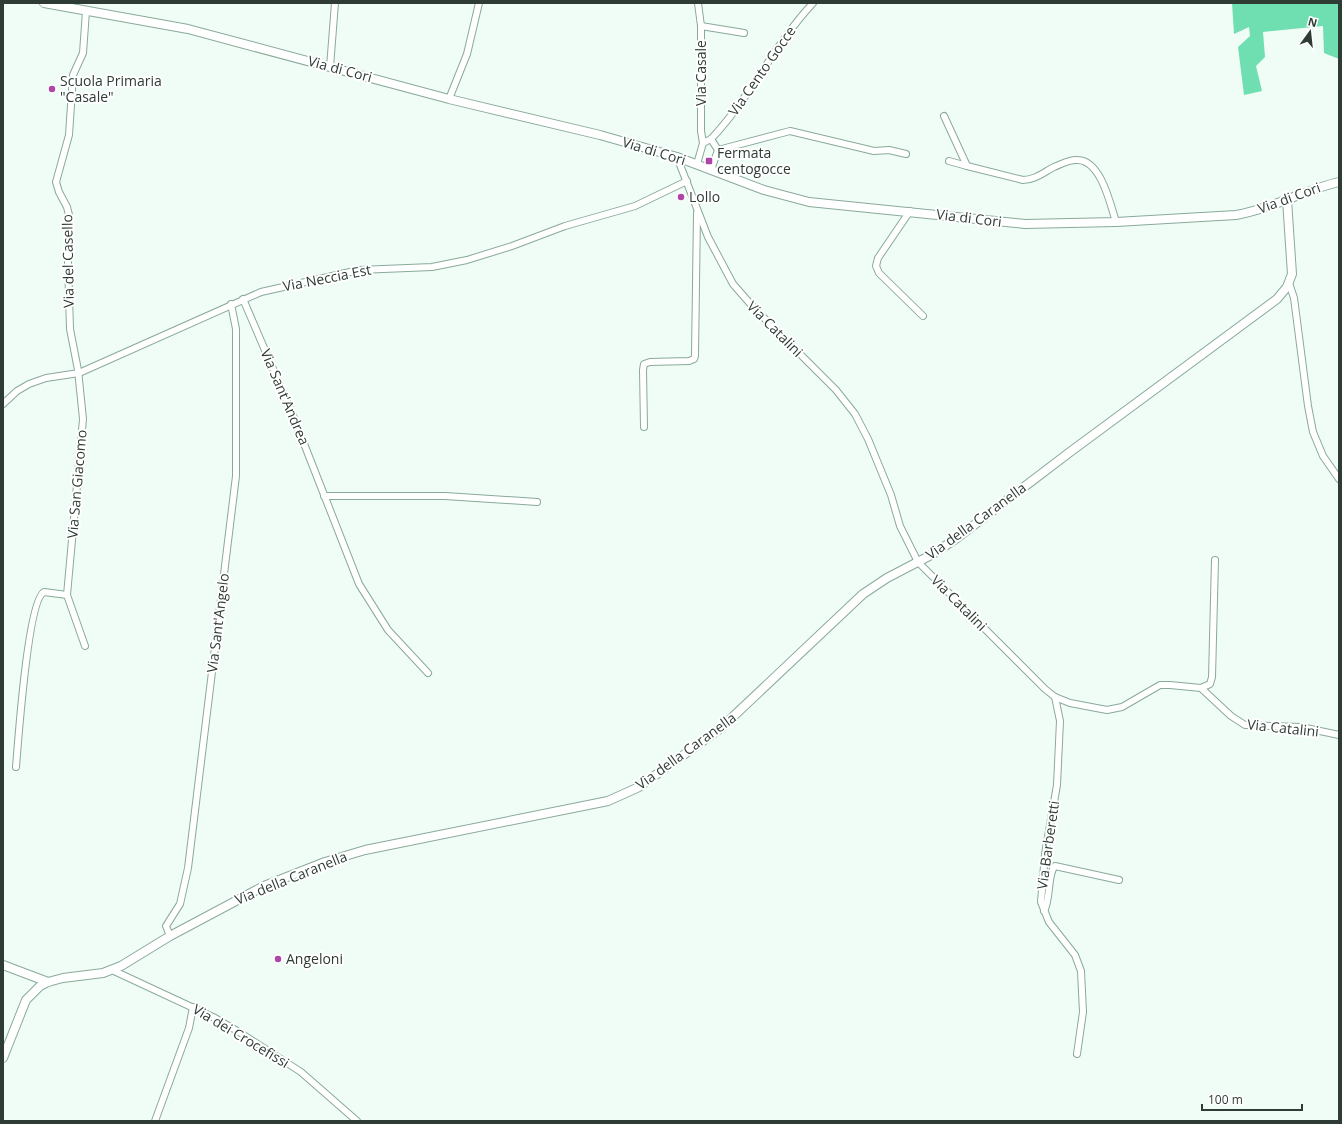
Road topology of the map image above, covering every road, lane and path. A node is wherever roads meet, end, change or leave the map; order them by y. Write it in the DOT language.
graph roads {
  1 [pos="44,3"];
  2 [pos="335,3"];
  3 [pos="479,3"];
  4 [pos="813,3"];
  5 [pos="700,4"];
  6 [pos="86,11"];
  7 [pos="701,26"];
  8 [pos="744,33"];
  9 [pos="330,67"];
  10 [pos="449,99"];
  11 [pos="944,116"];
  12 [pos="711,139"];
  13 [pos="703,143"];
  14 [pos="718,150"];
  15 [pos="906,154"];
  16 [pos="677,157"];
  17 [pos="948,161"];
  18 [pos="698,164"];
  19 [pos="967,166"];
  20 [pos="711,170"];
  21 [pos="687,181"];
  22 [pos="1339,182"];
  23 [pos="1287,200"];
  24 [pos="698,209"];
  25 [pos="910,211"];
  26 [pos="1116,222"];
  27 [pos="1290,283"];
  28 [pos="243,299"];
  29 [pos="231,304"];
  30 [pos="923,316"];
  31 [pos="79,372"];
  32 [pos="3,404"];
  33 [pos="644,427"];
  34 [pos="1339,479"];
  35 [pos="324,496"];
  36 [pos="536,502"];
  37 [pos="1215,560"];
  38 [pos="918,562"];
  39 [pos="67,595"];
  40 [pos="85,646"];
  41 [pos="428,674"];
  42 [pos="1201,688"];
  43 [pos="1055,697"];
  44 [pos="1339,735"];
  45 [pos="16,767"];
  46 [pos="1119,880"];
  47 [pos="1044,911"];
  48 [pos="170,936"];
  49 [pos="3,965"];
  50 [pos="112,970"];
  51 [pos="48,982"];
  52 [pos="193,1007"];
  53 [pos="1077,1054"];
  54 [pos="3,1058"];
  55 [pos="155,1121"];
  56 [pos="358,1121"];
  1 -- 6 [label="main road, Via di Cori"];
  2 -- 9 [label="street"];
  3 -- 10 [label="street"];
  4 -- 12 [label="street, Via Cento Gocce"];
  5 -- 7 [label="street, Via Casale"];
  6 -- 9 [label="main road, Via di Cori"];
  6 -- 31 [label="street, Via del Casello"];
  7 -- 8 [label="street"];
  7 -- 13 [label="street, Via Casale"];
  9 -- 10 [label="main road, Via di Cori"];
  10 -- 16 [label="main road, Via di Cori"];
  11 -- 19 [label="street"];
  12 -- 13 [label="street"];
  12 -- 14 [label="street"];
  13 -- 18 [label="street, Via Casale"];
  14 -- 15 [label="street"];
  14 -- 20 [label="street"];
  16 -- 18 [label="main road, Via di Cori"];
  16 -- 21 [label="street, Via Catalini"];
  17 -- 19 [label="street"];
  18 -- 20 [label="main road, Via di Cori"];
  19 -- 26 [label="street"];
  20 -- 25 [label="main road, Via di Cori"];
  21 -- 24 [label="street, Via Catalini"];
  21 -- 28 [label="street, Via Neccia Est"];
  22 -- 23 [label="main road, Via di Cori"];
  23 -- 26 [label="main road, Via di Cori"];
  23 -- 27 [label="main road"];
  24 -- 33 [label="street"];
  24 -- 38 [label="street, Via Catalini"];
  25 -- 26 [label="main road, Via di Cori"];
  25 -- 30 [label="street"];
  27 -- 34 [label="street"];
  27 -- 38 [label="main road, Via della Caranella"];
  28 -- 29 [label="street, Via Neccia Est"];
  28 -- 35 [label="street, Via Sant'Andrea"];
  29 -- 31 [label="street, Via Neccia Est"];
  29 -- 48 [label="street, Via Sant'Angelo"];
  31 -- 32 [label="street, Via Neccia Est"];
  31 -- 39 [label="street, Via San Giacomo"];
  35 -- 36 [label="street"];
  35 -- 41 [label="street, Via Sant'Andrea"];
  37 -- 42 [label="street"];
  38 -- 43 [label="street, Via Catalini"];
  38 -- 48 [label="main road, Via della Caranella"];
  39 -- 40 [label="street, Via San Giacomo"];
  39 -- 45 [label="street"];
  42 -- 43 [label="street, Via Catalini"];
  42 -- 44 [label="street, Via Catalini"];
  43 -- 47 [label="street, Via Barberetti"];
  46 -- 47 [label="street"];
  47 -- 53 [label="street, Via Barberetti"];
  48 -- 50 [label="main road, Via della Caranella"];
  49 -- 51 [label="main road"];
  50 -- 51 [label="main road, Via della Caranella"];
  50 -- 52 [label="street, Via dei Crocefissi"];
  51 -- 54 [label="main road, Via della Caranella"];
  52 -- 55 [label="street"];
  52 -- 56 [label="street, Via dei Crocefissi"];
}
